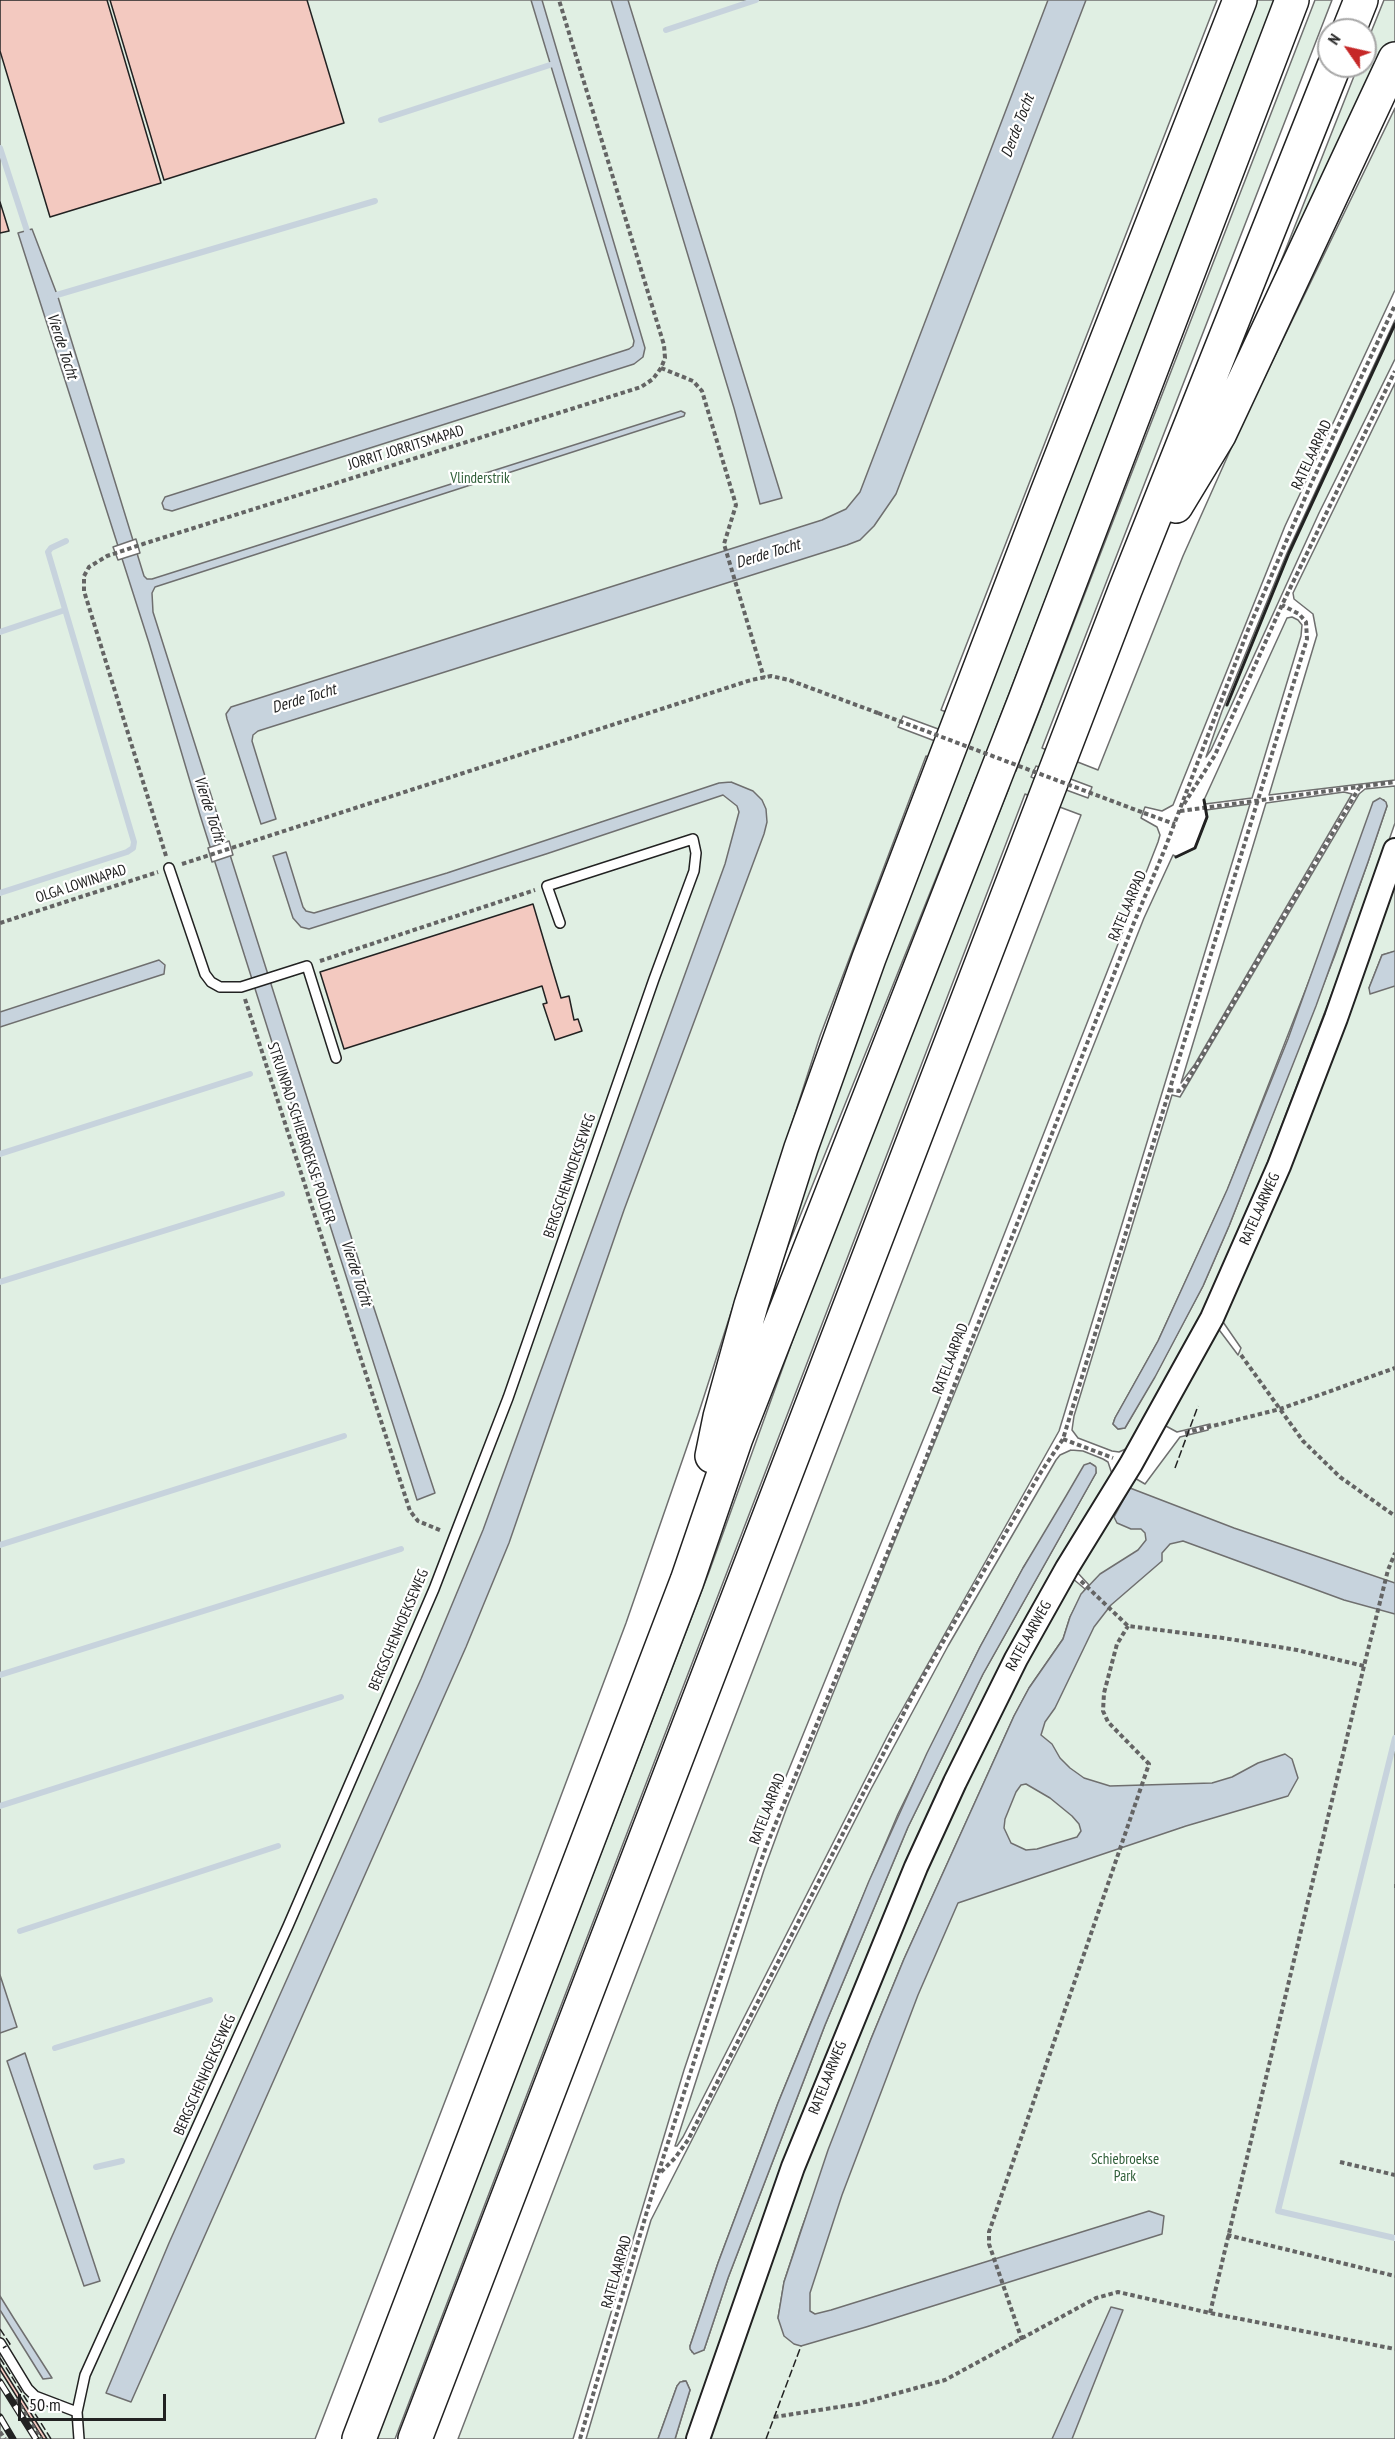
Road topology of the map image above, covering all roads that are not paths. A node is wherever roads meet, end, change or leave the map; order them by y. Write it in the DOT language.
graph roads {
  1 [pos="1240,0"];
  2 [pos="1292,0"];
  3 [pos="1361,0"];
  4 [pos="1354,18"];
  5 [pos="1395,59"];
  6 [pos="1329,78"];
  7 [pos="1125,590"];
  8 [pos="1395,850"];
  9 [pos="169,868"];
  10 [pos="560,922"];
  11 [pos="336,1058"];
  12 [pos="687,1581"];
  13 [pos="0,2343"];
  14 [pos="77,2412"];
  15 [pos="79,2439"];
  16 [pos="359,2439"];
  17 [pos="415,2439"];
  18 [pos="698,2439"];
  1 -- 12 [label="highway"];
  2 -- 12 [label="highway"];
  3 -- 4 [label="highway"];
  5 -- 7 [label="highway"];
  6 -- 7 [label="highway"];
  7 -- 17 [label="highway"];
  8 -- 18 [label="street, RATELAARWEG"];
  9 -- 11 [label="lane"];
  10 -- 14 [label="lane, BERGSCHENHOEKSEWEG"];
  12 -- 16 [label="highway"];
  13 -- 14 [label="lane"];
  14 -- 15 [label="lane, BERGSCHENHOEKSEWEG"];
}
